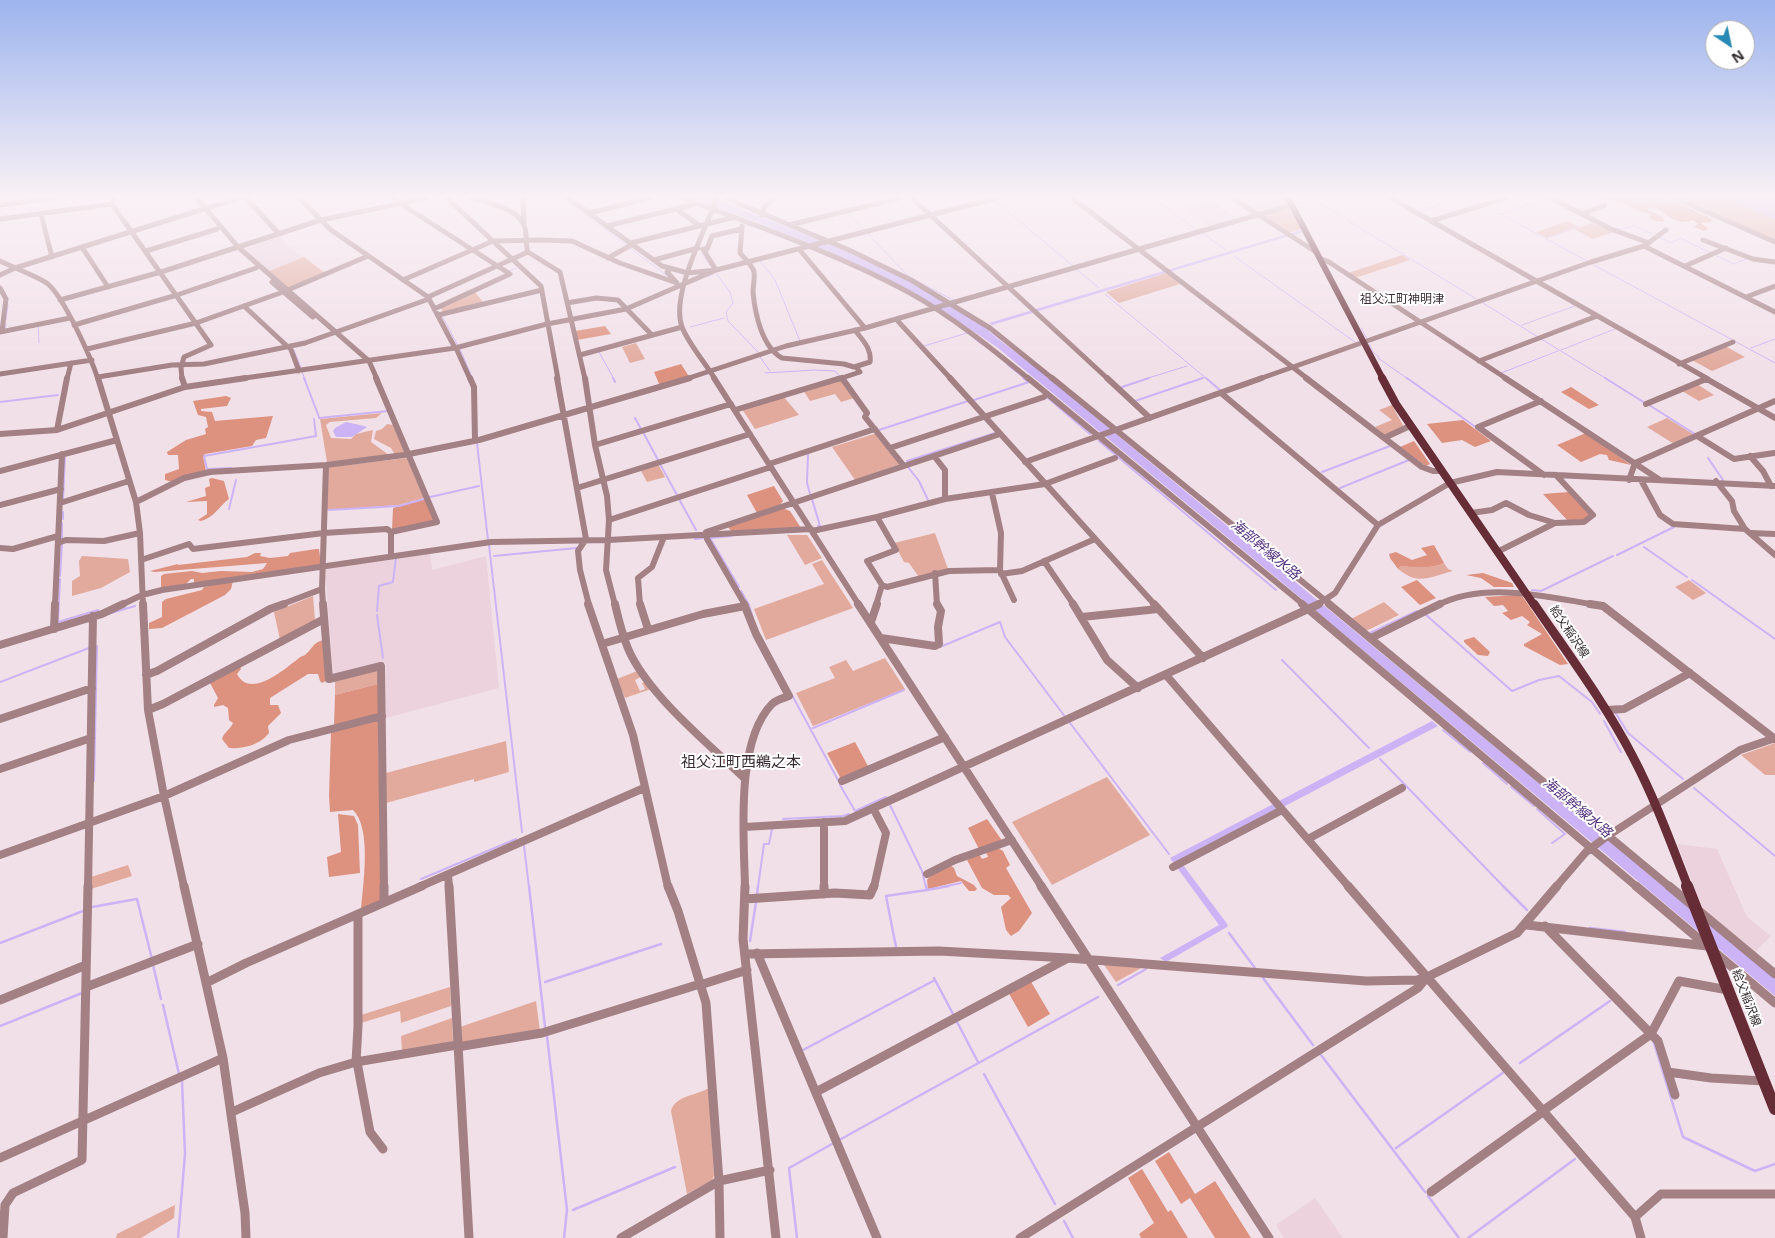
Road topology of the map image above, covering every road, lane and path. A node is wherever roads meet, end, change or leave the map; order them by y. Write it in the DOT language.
graph roads {
  1 [pos="1317,255"];
  2 [pos="52,256"];
  3 [pos="88,256"];
  4 [pos="149,256"];
  5 [pos="209,256"];
  6 [pos="244,256"];
  7 [pos="246,256"];
  8 [pos="368,256"];
  9 [pos="459,256"];
  10 [pos="481,256"];
  11 [pos="509,256"];
  12 [pos="519,256"];
  13 [pos="534,256"];
  14 [pos="603,256"];
  15 [pos="612,256"];
  16 [pos="648,256"];
  17 [pos="669,256"];
  18 [pos="695,256"];
  19 [pos="707,256"];
  20 [pos="742,256"];
  21 [pos="771,256"];
  22 [pos="804,256"];
  23 [pos="833,256"];
  24 [pos="859,256"];
  25 [pos="974,256"];
  26 [pos="1116,256"];
  27 [pos="1148,256"];
  28 [pos="1318,256"];
  29 [pos="1491,256"];
  30 [pos="1613,256"];
  31 [pos="1667,256"];
  32 [pos="1708,256"];
  33 [pos="1745,256"];
  34 [pos="608,258"];
  35 [pos="512,259"];
  36 [pos="654,260"];
  37 [pos="0,261"];
  38 [pos="746,262"];
  39 [pos="1774,263"];
  40 [pos="498,266"];
  41 [pos="1685,266"];
  42 [pos="15,268"];
  43 [pos="256,268"];
  44 [pos="670,269"];
  45 [pos="716,270"];
  46 [pos="160,272"];
  47 [pos="688,273"];
  48 [pos="0,276"];
  49 [pos="403,280"];
  50 [pos="1537,282"];
  51 [pos="685,284"];
  52 [pos="1775,286"];
  53 [pos="108,287"];
  54 [pos="1008,287"];
  55 [pos="0,288"];
  56 [pos="286,290"];
  57 [pos="542,290"];
  58 [pos="177,295"];
  59 [pos="1746,297"];
  60 [pos="428,298"];
  61 [pos="60,300"];
  62 [pos="567,303"];
  63 [pos="952,303"];
  64 [pos="244,306"];
  65 [pos="934,308"];
  66 [pos="434,309"];
  67 [pos="626,309"];
  68 [pos="1775,312"];
  69 [pos="438,315"];
  70 [pos="1597,316"];
  71 [pos="70,318"];
  72 [pos="571,319"];
  73 [pos="896,319"];
  74 [pos="196,323"];
  75 [pos="1421,323"];
  76 [pos="547,324"];
  77 [pos="74,325"];
  78 [pos="683,328"];
  79 [pos="865,328"];
  80 [pos="855,330"];
  81 [pos="1,332"];
  82 [pos="335,333"];
  83 [pos="652,335"];
  84 [pos="1732,342"];
  85 [pos="1363,344"];
  86 [pos="289,347"];
  87 [pos="456,348"];
  88 [pos="87,349"];
  89 [pos="599,350"];
  90 [pos="771,351"];
  91 [pos="580,355"];
  92 [pos="92,360"];
  93 [pos="369,361"];
  94 [pos="1480,361"];
  95 [pos="71,363"];
  96 [pos="181,364"];
  97 [pos="1679,364"];
  98 [pos="856,367"];
  99 [pos="1293,368"];
  100 [pos="299,371"];
  101 [pos="711,372"];
  102 [pos="0,374"];
  103 [pos="98,377"];
  104 [pos="842,378"];
  105 [pos="1706,379"];
  106 [pos="185,387"];
  107 [pos="1221,393"];
  108 [pos="1044,397"];
  109 [pos="1541,401"];
  110 [pos="1775,402"];
  111 [pos="731,404"];
  112 [pos="1646,404"];
  113 [pos="589,408"];
  114 [pos="1758,409"];
  115 [pos="735,410"];
  116 [pos="110,412"];
  117 [pos="564,415"];
  118 [pos="984,417"];
  119 [pos="1150,418"];
  120 [pos="1775,418"];
  121 [pos="1410,426"];
  122 [pos="875,429"];
  123 [pos="1115,429"];
  124 [pos="57,430"];
  125 [pos="0,434"];
  126 [pos="750,434"];
  127 [pos="1000,434"];
  128 [pos="1699,435"];
  129 [pos="1100,436"];
  130 [pos="1384,438"];
  131 [pos="117,440"];
  132 [pos="475,440"];
  133 [pos="595,445"];
  134 [pos="890,448"];
  135 [pos="1774,453"];
  136 [pos="62,454"];
  137 [pos="409,454"];
  138 [pos="934,456"];
  139 [pos="1749,457"];
  140 [pos="1115,458"];
  141 [pos="1025,462"];
  142 [pos="1635,463"];
  143 [pos="326,465"];
  144 [pos="770,466"];
  145 [pos="904,466"];
  146 [pos="0,471"];
  147 [pos="1442,471"];
  148 [pos="1544,475"];
  149 [pos="1556,475"];
  150 [pos="604,479"];
  151 [pos="129,480"];
  152 [pos="1629,480"];
  153 [pos="1641,480"];
  154 [pos="1662,480"];
  155 [pos="1716,481"];
  156 [pos="1450,483"];
  157 [pos="1045,484"];
  158 [pos="1773,486"];
  159 [pos="576,488"];
  160 [pos="60,489"];
  161 [pos="992,494"];
  162 [pos="945,499"];
  163 [pos="136,502"];
  164 [pos="60,503"];
  165 [pos="793,503"];
  166 [pos="0,505"];
  167 [pos="1471,514"];
  168 [pos="877,518"];
  169 [pos="609,520"];
  170 [pos="1554,523"];
  171 [pos="1378,525"];
  172 [pos="811,530"];
  173 [pos="1748,531"];
  174 [pos="391,532"];
  175 [pos="140,533"];
  176 [pos="324,534"];
  177 [pos="1775,534"];
  178 [pos="704,535"];
  179 [pos="664,537"];
  180 [pos="58,539"];
  181 [pos="586,539"];
  182 [pos="1095,539"];
  183 [pos="608,540"];
  184 [pos="0,548"];
  185 [pos="1497,552"];
  186 [pos="1775,555"];
  187 [pos="391,556"];
  188 [pos="141,560"];
  189 [pos="1044,561"];
  190 [pos="323,566"];
  191 [pos="1000,572"];
  192 [pos="935,574"];
  193 [pos="882,585"];
  194 [pos="322,589"];
  195 [pos="1526,593"];
  196 [pos="142,595"];
  197 [pos="1014,600"];
  198 [pos="1325,601"];
  199 [pos="746,606"];
  200 [pos="1158,609"];
  201 [pos="1310,609"];
  202 [pos="93,616"];
  203 [pos="1082,617"];
  204 [pos="324,619"];
  205 [pos="871,622"];
  206 [pos="54,628"];
  207 [pos="648,629"];
  208 [pos="624,636"];
  209 [pos="881,638"];
  210 [pos="1372,638"];
  211 [pos="602,644"];
  212 [pos="0,645"];
  213 [pos="1203,658"];
  214 [pos="1690,674"];
  215 [pos="146,675"];
  216 [pos="1166,675"];
  217 [pos="92,688"];
  218 [pos="1138,688"];
  219 [pos="148,710"];
  220 [pos="1606,710"];
  221 [pos="382,716"];
  222 [pos="0,719"];
  223 [pos="946,737"];
  224 [pos="91,738"];
  225 [pos="1775,738"];
  226 [pos="964,767"];
  227 [pos="0,769"];
  228 [pos="745,779"];
  229 [pos="842,781"];
  230 [pos="644,788"];
  231 [pos="1402,788"];
  232 [pos="164,796"];
  233 [pos="1655,804"];
  234 [pos="1280,806"];
  235 [pos="873,808"];
  236 [pos="824,822"];
  237 [pos="89,823"];
  238 [pos="745,828"];
  239 [pos="1607,836"];
  240 [pos="1308,839"];
  241 [pos="1012,840"];
  242 [pos="1592,847"];
  243 [pos="0,855"];
  244 [pos="1176,865"];
  245 [pos="926,874"];
  246 [pos="448,875"];
  247 [pos="824,894"];
  248 [pos="745,899"];
  249 [pos="384,902"];
  250 [pos="1698,912"];
  251 [pos="358,914"];
  252 [pos="1526,925"];
  253 [pos="1545,926"];
  254 [pos="198,944"];
  255 [pos="1710,947"];
  256 [pos="757,953"];
  257 [pos="746,954"];
  258 [pos="1068,958"];
  259 [pos="1089,959"];
  260 [pos="86,965"];
  261 [pos="747,970"];
  262 [pos="1775,974"];
  263 [pos="1427,977"];
  264 [pos="206,983"];
  265 [pos="700,984"];
  266 [pos="86,988"];
  267 [pos="1728,990"];
  268 [pos="0,1000"];
  269 [pos="1775,1003"];
  270 [pos="1651,1034"];
  271 [pos="457,1046"];
  272 [pos="223,1058"];
  273 [pos="356,1062"];
  274 [pos="1668,1072"];
  275 [pos="1764,1081"];
  276 [pos="816,1092"];
  277 [pos="1675,1095"];
  278 [pos="1775,1109"];
  279 [pos="1544,1111"];
  280 [pos="232,1112"];
  281 [pos="83,1121"];
  282 [pos="1197,1127"];
  283 [pos="382,1149"];
  284 [pos="0,1158"];
  285 [pos="770,1170"];
  286 [pos="719,1181"];
  287 [pos="1431,1192"];
  288 [pos="1775,1194"];
  289 [pos="1635,1217"];
  290 [pos="3,1238"];
  291 [pos="246,1238"];
  292 [pos="469,1238"];
  293 [pos="621,1238"];
  294 [pos="720,1238"];
  295 [pos="776,1238"];
  296 [pos="877,1238"];
  297 [pos="1020,1238"];
  298 [pos="1269,1238"];
  299 [pos="1641,1238"];
  1 -- 85 [label="main road, 給父稲沢線"];
  2 -- 42 [label="street"];
  3 -- 53 [label="street"];
  4 -- 46 [label="street"];
  5 -- 46 [label="street"];
  6 -- 43 [label="street"];
  7 -- 56 [label="street"];
  8 -- 49 [label="street"];
  8 -- 56 [label="street"];
  9 -- 49 [label="street"];
  10 -- 40 [label="street"];
  11 -- 35 [label="street"];
  12 -- 35 [label="street"];
  13 -- 62 [label="street"];
  14 -- 34 [label="street"];
  15 -- 34 [label="street"];
  16 -- 36 [label="street"];
  17 -- 36 [label="street"];
  18 -- 47 [label="street"];
  19 -- 45 [label="street"];
  20 -- 38 [label="street"];
  21 -- 38 [label="street"];
  22 -- 79 [label="street"];
  23 -- 65 [label="street"];
  24 -- 63 [label="street"];
  25 -- 54 [label="street"];
  26 -- 54 [label="street"];
  27 -- 99 [label="street"];
  28 -- 75 [label="street"];
  29 -- 50 [label="street"];
  30 -- 50 [label="street"];
  31 -- 41 [label="street"];
  32 -- 41 [label="street"];
  33 -- 39 [label="street"];
  34 -- 44 [label="street"];
  35 -- 40 [label="street"];
  35 -- 57 [label="street"];
  36 -- 44 [label="street"];
  37 -- 42 [label="street"];
  38 -- 45 [label="street"];
  38 -- 90 [label="street"];
  40 -- 60 [label="street"];
  40 -- 66 [label="street"];
  41 -- 59 [label="street"];
  42 -- 48 [label="street"];
  42 -- 61 [label="street"];
  43 -- 56 [label="street"];
  43 -- 58 [label="street"];
  44 -- 47 [label="street"];
  45 -- 47 [label="street"];
  45 -- 51 [label="street"];
  46 -- 53 [label="street"];
  46 -- 58 [label="street"];
  47 -- 51 [label="street"];
  49 -- 60 [label="street"];
  50 -- 70 [label="street"];
  50 -- 75 [label="street"];
  51 -- 67 [label="street"];
  51 -- 78 [label="street"];
  52 -- 59 [label="street"];
  53 -- 61 [label="street"];
  54 -- 63 [label="street"];
  54 -- 119 [label="street"];
  55 -- 81 [label="street"];
  56 -- 64 [label="street"];
  56 -- 82 [label="street"];
  57 -- 69 [label="street"];
  57 -- 76 [label="street"];
  58 -- 74 [label="street"];
  58 -- 77 [label="street"];
  59 -- 68 [label="street"];
  60 -- 66 [label="street"];
  60 -- 82 [label="street"];
  61 -- 71 [label="street"];
  62 -- 67 [label="street"];
  62 -- 72 [label="street"];
  63 -- 65 [label="street"];
  63 -- 123 [label="street"];
  64 -- 74 [label="street"];
  64 -- 86 [label="street"];
  65 -- 73 [label="street"];
  65 -- 129 [label="street"];
  66 -- 69 [label="street"];
  67 -- 72 [label="street"];
  67 -- 83 [label="street"];
  69 -- 87 [label="street"];
  70 -- 94 [label="street"];
  70 -- 97 [label="street"];
  71 -- 77 [label="street"];
  71 -- 81 [label="street"];
  72 -- 76 [label="street"];
  72 -- 91 [label="street"];
  73 -- 79 [label="street"];
  73 -- 118 [label="street"];
  74 -- 88 [label="street"];
  74 -- 96 [label="street"];
  75 -- 85 [label="street"];
  75 -- 94 [label="street"];
  76 -- 87 [label="street"];
  76 -- 117 [label="street"];
  77 -- 88 [label="street"];
  78 -- 83 [label="street"];
  78 -- 89 [label="street"];
  78 -- 101 [label="street"];
  79 -- 80 [label="street"];
  80 -- 90 [label="street"];
  80 -- 98 [label="street"];
  82 -- 86 [label="street"];
  82 -- 93 [label="street"];
  83 -- 89 [label="street"];
  84 -- 97 [label="street"];
  85 -- 99 [label="street"];
  85 -- 121 [label="main road, 給父稲沢線"];
  86 -- 96 [label="street"];
  86 -- 100 [label="street"];
  87 -- 93 [label="street"];
  87 -- 132 [label="street"];
  88 -- 92 [label="street"];
  89 -- 91 [label="street"];
  90 -- 98 [label="street"];
  90 -- 101 [label="street"];
  91 -- 113 [label="street"];
  92 -- 95 [label="street"];
  92 -- 103 [label="street"];
  93 -- 100 [label="street"];
  93 -- 137 [label="street"];
  94 -- 109 [label="street"];
  95 -- 102 [label="street"];
  95 -- 124 [label="street"];
  96 -- 103 [label="street"];
  96 -- 106 [label="street"];
  97 -- 105 [label="street"];
  98 -- 104 [label="street"];
  99 -- 107 [label="street"];
  99 -- 130 [label="street"];
  100 -- 106 [label="street"];
  101 -- 111 [label="street"];
  101 -- 113 [label="street"];
  103 -- 116 [label="street"];
  104 -- 115 [label="street"];
  104 -- 122 [label="street"];
  105 -- 112 [label="street"];
  105 -- 114 [label="street"];
  106 -- 116 [label="street"];
  107 -- 119 [label="street"];
  107 -- 171 [label="street"];
  108 -- 118 [label="street"];
  109 -- 142 [label="street"];
  109 -- 148 [label="street"];
  110 -- 114 [label="street"];
  111 -- 115 [label="street"];
  111 -- 133 [label="street"];
  113 -- 117 [label="street"];
  113 -- 133 [label="street"];
  114 -- 120 [label="street"];
  114 -- 128 [label="street"];
  115 -- 126 [label="street"];
  116 -- 124 [label="street"];
  116 -- 131 [label="street"];
  117 -- 132 [label="street"];
  117 -- 159 [label="street"];
  118 -- 127 [label="street"];
  118 -- 134 [label="street"];
  119 -- 123 [label="street"];
  121 -- 130 [label="street"];
  121 -- 147 [label="main road, 給父稲沢線"];
  122 -- 134 [label="street"];
  122 -- 144 [label="street"];
  123 -- 129 [label="street"];
  123 -- 198 [label="street"];
  124 -- 125 [label="street"];
  126 -- 144 [label="street"];
  126 -- 150 [label="street"];
  127 -- 138 [label="street"];
  127 -- 141 [label="street"];
  128 -- 139 [label="street"];
  128 -- 142 [label="street"];
  129 -- 141 [label="street"];
  129 -- 201 [label="street"];
  130 -- 147 [label="street"];
  131 -- 136 [label="street"];
  131 -- 151 [label="street"];
  132 -- 137 [label="street"];
  133 -- 150 [label="street"];
  134 -- 145 [label="street"];
  135 -- 139 [label="street"];
  136 -- 146 [label="street"];
  136 -- 160 [label="street"];
  137 -- 143 [label="street"];
  137 -- 174 [label="street"];
  138 -- 145 [label="street"];
  138 -- 162 [label="street"];
  139 -- 158 [label="street"];
  140 -- 157 [label="street"];
  141 -- 157 [label="street"];
  142 -- 152 [label="street"];
  142 -- 154 [label="street"];
  143 -- 163 [label="street"];
  143 -- 176 [label="street"];
  144 -- 165 [label="street"];
  144 -- 169 [label="street"];
  145 -- 165 [label="street"];
  147 -- 156 [label="main road, 給父稲沢線"];
  148 -- 149 [label="street"];
  148 -- 156 [label="street"];
  149 -- 152 [label="street"];
  149 -- 170 [label="street"];
  150 -- 159 [label="street"];
  150 -- 169 [label="street"];
  151 -- 163 [label="street"];
  151 -- 164 [label="street"];
  152 -- 153 [label="street"];
  153 -- 154 [label="street"];
  153 -- 173 [label="street"];
  154 -- 155 [label="street"];
  155 -- 158 [label="street"];
  155 -- 173 [label="street"];
  156 -- 167 [label="main road, 給父稲沢線"];
  156 -- 171 [label="street"];
  157 -- 161 [label="street"];
  157 -- 182 [label="street"];
  159 -- 181 [label="street"];
  160 -- 164 [label="street"];
  160 -- 166 [label="street"];
  161 -- 162 [label="street"];
  161 -- 191 [label="street"];
  162 -- 168 [label="street"];
  163 -- 175 [label="street"];
  164 -- 180 [label="street"];
  165 -- 172 [label="street"];
  165 -- 178 [label="street"];
  167 -- 170 [label="street"];
  167 -- 185 [label="main road, 給父稲沢線"];
  168 -- 172 [label="street"];
  168 -- 193 [label="street"];
  169 -- 183 [label="street"];
  170 -- 185 [label="street"];
  171 -- 198 [label="street"];
  172 -- 178 [label="street"];
  172 -- 205 [label="street"];
  173 -- 177 [label="street"];
  173 -- 186 [label="street"];
  174 -- 176 [label="street"];
  174 -- 187 [label="street"];
  175 -- 180 [label="street"];
  175 -- 188 [label="street"];
  176 -- 188 [label="street"];
  176 -- 190 [label="street"];
  178 -- 179 [label="street"];
  178 -- 199 [label="street"];
  179 -- 183 [label="street"];
  179 -- 207 [label="street"];
  180 -- 184 [label="street"];
  180 -- 206 [label="street"];
  181 -- 183 [label="street"];
  181 -- 187 [label="street"];
  181 -- 211 [label="street"];
  182 -- 189 [label="street"];
  182 -- 200 [label="street"];
  183 -- 208 [label="street"];
  185 -- 195 [label="main road, 給父稲沢線"];
  187 -- 190 [label="street"];
  188 -- 196 [label="street"];
  189 -- 191 [label="street"];
  189 -- 203 [label="street"];
  190 -- 194 [label="street"];
  190 -- 196 [label="street"];
  191 -- 192 [label="street"];
  191 -- 197 [label="street"];
  192 -- 193 [label="street"];
  192 -- 209 [label="street"];
  193 -- 205 [label="street"];
  194 -- 204 [label="street"];
  194 -- 215 [label="street"];
  195 -- 210 [label="street"];
  195 -- 214 [label="street"];
  195 -- 220 [label="main road, 給父稲沢線"];
  196 -- 202 [label="street"];
  196 -- 215 [label="street"];
  198 -- 201 [label="street"];
  198 -- 210 [label="street"];
  199 -- 207 [label="street"];
  199 -- 228 [label="street"];
  200 -- 203 [label="street"];
  200 -- 213 [label="street"];
  201 -- 213 [label="street"];
  201 -- 242 [label="street"];
  202 -- 206 [label="street"];
  202 -- 217 [label="street"];
  203 -- 218 [label="street"];
  204 -- 219 [label="street"];
  204 -- 221 [label="street"];
  205 -- 209 [label="street"];
  206 -- 212 [label="street"];
  207 -- 208 [label="street"];
  208 -- 211 [label="street"];
  208 -- 228 [label="street"];
  209 -- 223 [label="street"];
  210 -- 239 [label="street"];
  211 -- 230 [label="street"];
  213 -- 216 [label="street"];
  214 -- 220 [label="street"];
  214 -- 225 [label="street"];
  215 -- 219 [label="street"];
  216 -- 218 [label="street"];
  216 -- 234 [label="street"];
  217 -- 222 [label="street"];
  217 -- 224 [label="street"];
  218 -- 226 [label="street"];
  219 -- 232 [label="street"];
  220 -- 233 [label="main road, 給父稲沢線"];
  221 -- 232 [label="street"];
  221 -- 249 [label="street"];
  223 -- 226 [label="street"];
  223 -- 229 [label="street"];
  224 -- 227 [label="street"];
  224 -- 237 [label="street"];
  225 -- 233 [label="street"];
  226 -- 235 [label="street"];
  226 -- 241 [label="street"];
  228 -- 238 [label="street"];
  230 -- 246 [label="street"];
  230 -- 265 [label="street"];
  231 -- 240 [label="street"];
  232 -- 237 [label="street"];
  232 -- 254 [label="street"];
  233 -- 239 [label="street"];
  233 -- 250 [label="main road, 給父稲沢線"];
  234 -- 240 [label="street"];
  234 -- 244 [label="street"];
  235 -- 236 [label="street"];
  235 -- 247 [label="street"];
  236 -- 238 [label="street"];
  236 -- 247 [label="street"];
  237 -- 243 [label="street"];
  237 -- 260 [label="street"];
  238 -- 248 [label="street"];
  239 -- 242 [label="street"];
  239 -- 250 [label="street"];
  240 -- 263 [label="street"];
  241 -- 245 [label="street"];
  241 -- 259 [label="street"];
  242 -- 252 [label="street"];
  242 -- 255 [label="street"];
  246 -- 249 [label="street"];
  246 -- 271 [label="street"];
  247 -- 248 [label="street"];
  248 -- 257 [label="street"];
  249 -- 251 [label="street"];
  250 -- 255 [label="main road, 給父稲沢線"];
  250 -- 262 [label="street"];
  251 -- 264 [label="street"];
  251 -- 273 [label="street"];
  252 -- 253 [label="street"];
  252 -- 263 [label="street"];
  253 -- 255 [label="street"];
  253 -- 270 [label="street"];
  254 -- 264 [label="street"];
  254 -- 266 [label="street"];
  255 -- 267 [label="main road, 給父稲沢線"];
  255 -- 269 [label="street"];
  256 -- 257 [label="street"];
  256 -- 258 [label="street"];
  256 -- 276 [label="street"];
  257 -- 261 [label="street"];
  258 -- 259 [label="street"];
  258 -- 276 [label="street"];
  259 -- 263 [label="street"];
  259 -- 282 [label="street"];
  260 -- 266 [label="street"];
  260 -- 268 [label="street"];
  261 -- 265 [label="street"];
  261 -- 285 [label="street"];
  263 -- 279 [label="street"];
  263 -- 282 [label="street"];
  264 -- 272 [label="street"];
  265 -- 271 [label="street"];
  265 -- 286 [label="street"];
  266 -- 281 [label="street"];
  267 -- 270 [label="street"];
  267 -- 275 [label="main road, 給父稲沢線"];
  270 -- 274 [label="street"];
  270 -- 279 [label="street"];
  271 -- 273 [label="street"];
  271 -- 292 [label="street"];
  272 -- 280 [label="street"];
  272 -- 281 [label="street"];
  273 -- 280 [label="street"];
  273 -- 283 [label="street"];
  274 -- 275 [label="street"];
  274 -- 277 [label="street"];
  275 -- 278 [label="main road, 給父稲沢線"];
  276 -- 296 [label="street"];
  279 -- 287 [label="street"];
  279 -- 289 [label="street"];
  280 -- 291 [label="street"];
  281 -- 284 [label="street"];
  281 -- 290 [label="street"];
  282 -- 297 [label="street"];
  282 -- 298 [label="street"];
  285 -- 286 [label="street"];
  285 -- 295 [label="street"];
  286 -- 293 [label="street"];
  286 -- 294 [label="street"];
  288 -- 289 [label="street"];
  289 -- 299 [label="street"];
}
